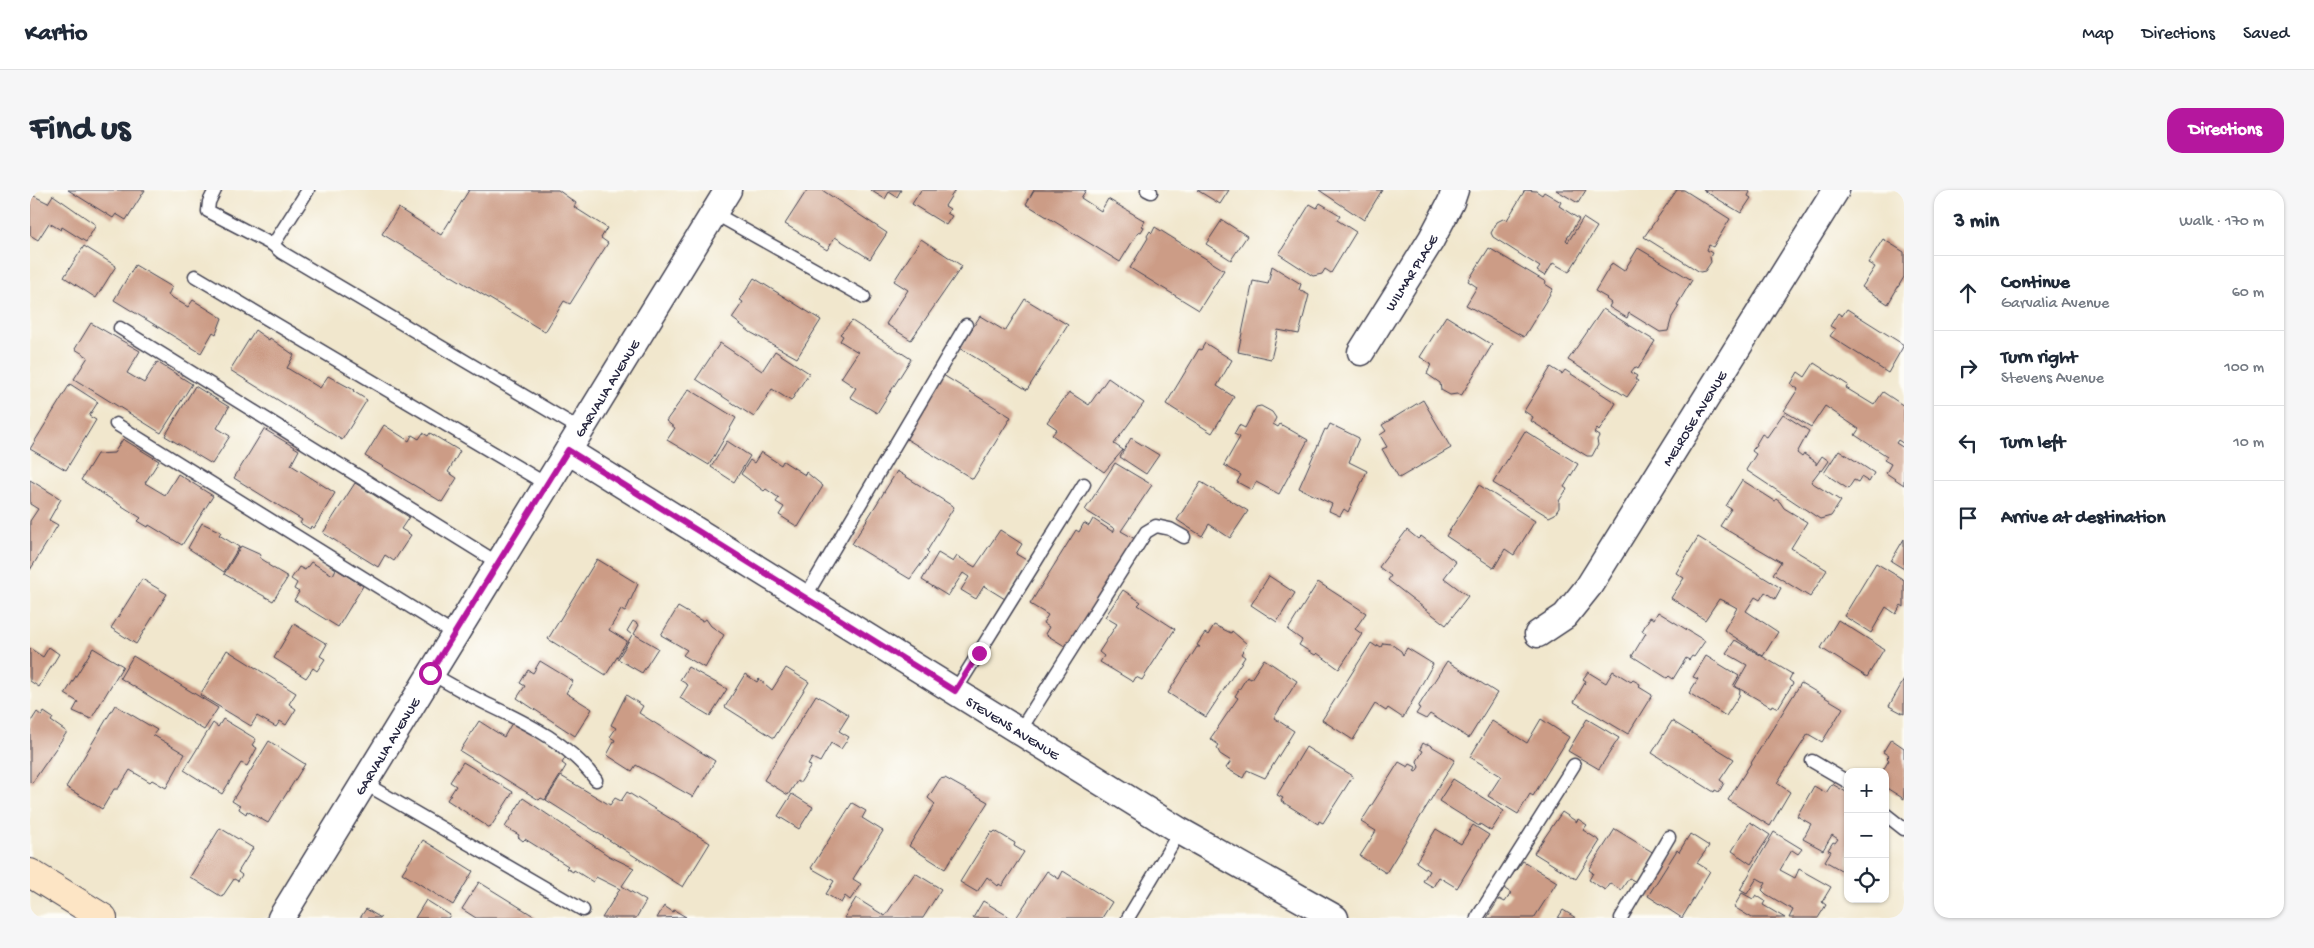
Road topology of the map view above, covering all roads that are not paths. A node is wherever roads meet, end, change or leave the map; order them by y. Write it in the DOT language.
graph roads {
  1 [pos="215,190"];
  2 [pos="308,190"];
  3 [pos="728,190"];
  4 [pos="1455,190"];
  5 [pos="1836,190"];
  6 [pos="714,213"];
  7 [pos="273,245"];
  8 [pos="194,276"];
  9 [pos="864,297"];
  10 [pos="966,325"];
  11 [pos="120,328"];
  12 [pos="1361,352"];
  13 [pos="116,424"];
  14 [pos="574,440"];
  15 [pos="546,484"];
  16 [pos="1084,484"];
  17 [pos="1184,537"];
  18 [pos="498,563"];
  19 [pos="804,599"];
  20 [pos="454,634"];
  21 [pos="1538,634"];
  22 [pos="430,673"];
  23 [pos="955,691"];
  24 [pos="1019,732"];
  25 [pos="1812,761"];
  26 [pos="1574,765"];
  27 [pos="596,780"];
  28 [pos="1844,780"];
  29 [pos="364,783"];
  30 [pos="1889,817"];
  31 [pos="1904,829"];
  32 [pos="1180,831"];
  33 [pos="1669,837"];
  34 [pos="30,872"];
  35 [pos="583,910"];
  36 [pos="103,918"];
  37 [pos="281,918"];
  38 [pos="1128,918"];
  39 [pos="1335,918"];
  40 [pos="1477,918"];
  41 [pos="1621,918"];
  1 -- 7 [label="lane"];
  2 -- 7 [label="lane"];
  3 -- 6 [label="street, GARVALIA AVENUE"];
  4 -- 12 [label="street, WILMAR PLACE"];
  5 -- 21 [label="street, MELROSE AVENUE"];
  6 -- 9 [label="lane"];
  6 -- 14 [label="street, GARVALIA AVENUE"];
  7 -- 14 [label="lane"];
  8 -- 15 [label="lane"];
  10 -- 19 [label="lane"];
  11 -- 18 [label="lane"];
  13 -- 20 [label="lane"];
  14 -- 15 [label="street, GARVALIA AVENUE"];
  14 -- 19 [label="street, STEVENS AVENUE"];
  15 -- 18 [label="street, GARVALIA AVENUE"];
  16 -- 23 [label="lane"];
  17 -- 24 [label="lane"];
  18 -- 20 [label="street, GARVALIA AVENUE"];
  19 -- 23 [label="street, STEVENS AVENUE"];
  20 -- 22 [label="street, GARVALIA AVENUE"];
  22 -- 27 [label="lane"];
  22 -- 29 [label="street, GARVALIA AVENUE"];
  23 -- 24 [label="street, STEVENS AVENUE"];
  24 -- 32 [label="street, STEVENS AVENUE"];
  25 -- 28 [label="lane"];
  26 -- 40 [label="lane"];
  29 -- 35 [label="lane"];
  29 -- 37 [label="street, GARVALIA AVENUE"];
  30 -- 31 [label="lane"];
  32 -- 38 [label="lane"];
  32 -- 39 [label="street, STEVENS AVENUE"];
  33 -- 41 [label="lane"];
  34 -- 36 [label="street"];
}
